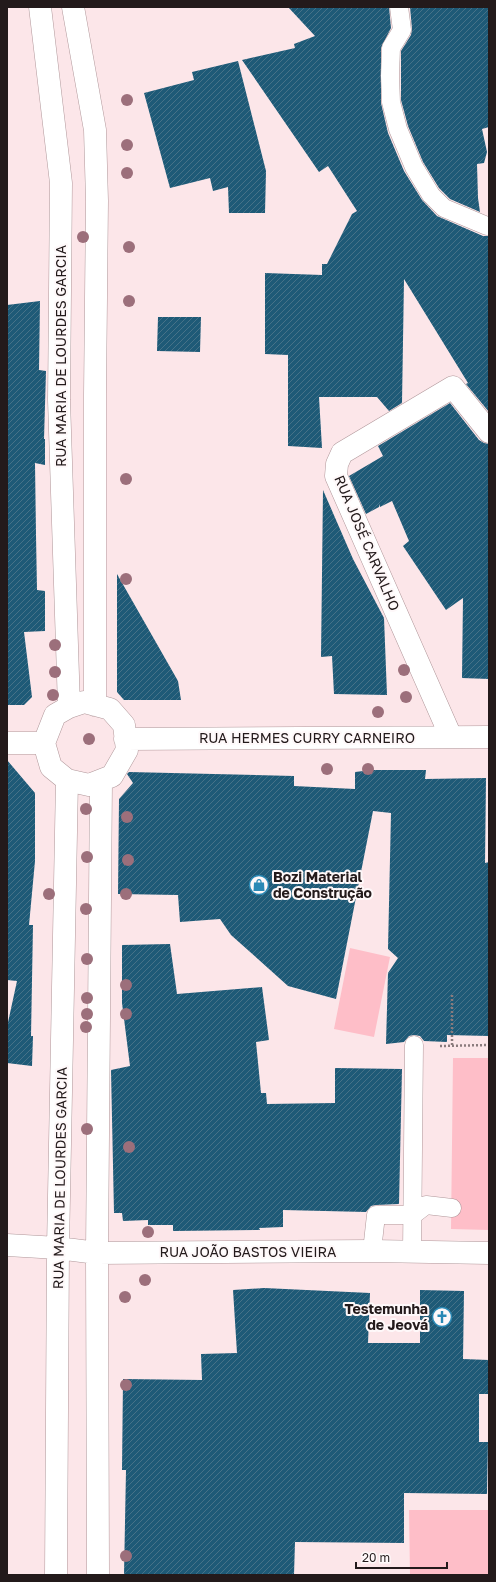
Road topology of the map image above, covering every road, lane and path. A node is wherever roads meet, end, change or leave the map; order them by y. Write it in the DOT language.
graph roads {
  1 [pos="40,7"];
  2 [pos="73,7"];
  3 [pos="399,7"];
  4 [pos="487,226"];
  5 [pos="489,432"];
  6 [pos="95,705"];
  7 [pos="69,707"];
  8 [pos="451,737"];
  9 [pos="489,737"];
  10 [pos="125,739"];
  11 [pos="7,742"];
  12 [pos="44,743"];
  13 [pos="67,780"];
  14 [pos="101,781"];
  15 [pos="452,995"];
  16 [pos="414,1045"];
  17 [pos="489,1045"];
  18 [pos="452,1046"];
  19 [pos="452,1208"];
  20 [pos="413,1215"];
  21 [pos="7,1245"];
  22 [pos="58,1248"];
  23 [pos="372,1251"];
  24 [pos="97,1253"];
  25 [pos="412,1253"];
  26 [pos="489,1253"];
  27 [pos="56,1575"];
  28 [pos="98,1575"];
  1 -- 7 [label="street, RUA MARIA DE LOURDES GARCIA"];
  2 -- 6 [label="street"];
  3 -- 4 [label="lane"];
  5 -- 8 [label="street, RUA JOSÉ CARVALHO"];
  6 -- 7 [label="street"];
  6 -- 10 [label="street"];
  7 -- 12 [label="street"];
  8 -- 9 [label="street, RUA HERMES CURRY CARNEIRO"];
  8 -- 10 [label="street, RUA HERMES CURRY CARNEIRO"];
  10 -- 14 [label="street"];
  11 -- 12 [label="street"];
  12 -- 13 [label="street"];
  13 -- 14 [label="street"];
  13 -- 22 [label="street, RUA MARIA DE LOURDES GARCIA"];
  14 -- 24 [label="street"];
  15 -- 18 [label="path"];
  16 -- 18 [label="path"];
  16 -- 20 [label="lane"];
  17 -- 18 [label="path"];
  19 -- 20 [label="lane"];
  20 -- 23 [label="lane"];
  20 -- 25 [label="lane"];
  21 -- 22 [label="street, RUA JOÃO BASTOS VIEIRA"];
  22 -- 24 [label="street, RUA JOÃO BASTOS VIEIRA"];
  22 -- 27 [label="street, RUA MARIA DE LOURDES GARCIA"];
  23 -- 24 [label="street, RUA JOÃO BASTOS VIEIRA"];
  23 -- 25 [label="street, RUA JOÃO BASTOS VIEIRA"];
  24 -- 28 [label="street"];
  25 -- 26 [label="street, RUA JOÃO BASTOS VIEIRA"];
}
